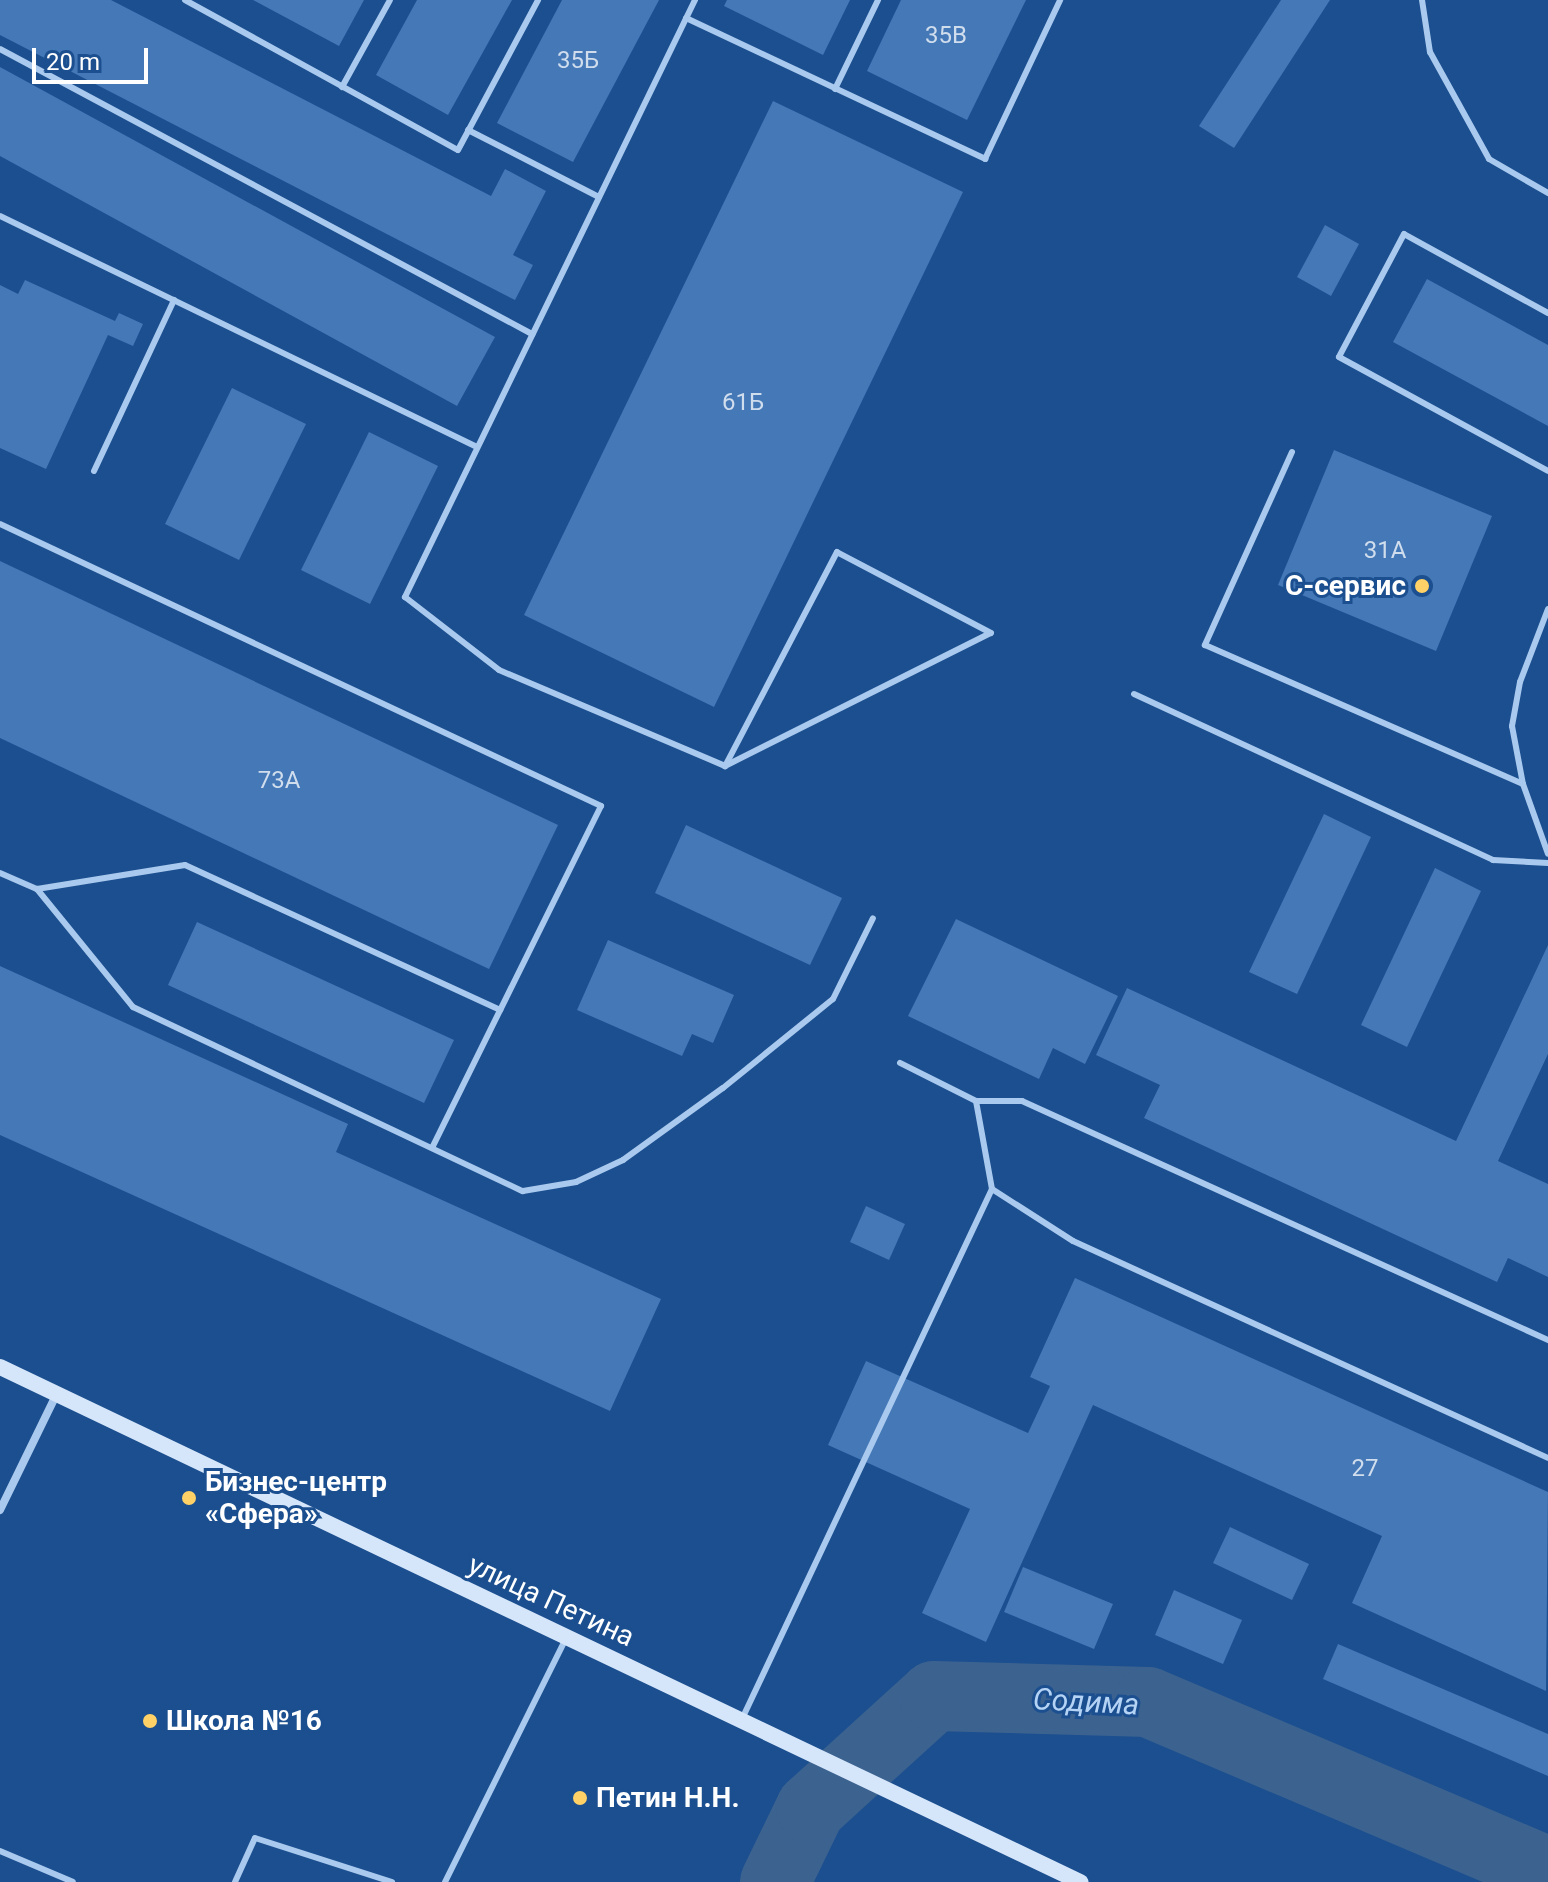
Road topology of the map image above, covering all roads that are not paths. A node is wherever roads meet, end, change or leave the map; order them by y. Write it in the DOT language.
graph roads {
  1 [pos="185,0"];
  2 [pos="390,0"];
  3 [pos="538,0"];
  4 [pos="695,0"];
  5 [pos="878,0"];
  6 [pos="1060,0"];
  7 [pos="1422,0"];
  8 [pos="686,18"];
  9 [pos="0,49"];
  10 [pos="342,87"];
  11 [pos="835,89"];
  12 [pos="468,130"];
  13 [pos="1548,193"];
  14 [pos="599,197"];
  15 [pos="0,216"];
  16 [pos="174,300"];
  17 [pos="1548,313"];
  18 [pos="532,334"];
  19 [pos="477,447"];
  20 [pos="1292,452"];
  21 [pos="94,471"];
  22 [pos="1548,471"];
  23 [pos="0,524"];
  24 [pos="1548,609"];
  25 [pos="1134,694"];
  26 [pos="725,766"];
  27 [pos="1523,784"];
  28 [pos="1548,854"];
  29 [pos="1548,863"];
  30 [pos="0,873"];
  31 [pos="37,889"];
  32 [pos="873,918"];
  33 [pos="500,1010"];
  34 [pos="900,1063"];
  35 [pos="976,1101"];
  36 [pos="432,1148"];
  37 [pos="992,1189"];
  38 [pos="1548,1340"];
  39 [pos="0,1367"];
  40 [pos="57,1393"];
  41 [pos="1548,1458"];
  42 [pos="0,1510"];
  43 [pos="567,1637"];
  44 [pos="742,1719"];
  45 [pos="0,1851"];
  46 [pos="73,1882"];
  47 [pos="235,1882"];
  48 [pos="392,1882"];
  49 [pos="445,1882"];
  50 [pos="1080,1882"];
  1 -- 10 [label="lane"];
  2 -- 10 [label="lane"];
  3 -- 12 [label="lane"];
  4 -- 8 [label="lane"];
  5 -- 11 [label="lane"];
  6 -- 11 [label="lane"];
  7 -- 13 [label="lane"];
  8 -- 11 [label="lane"];
  8 -- 14 [label="lane"];
  9 -- 18 [label="lane"];
  10 -- 12 [label="lane"];
  12 -- 14 [label="lane"];
  14 -- 18 [label="lane"];
  15 -- 16 [label="lane"];
  16 -- 19 [label="lane"];
  16 -- 21 [label="lane"];
  17 -- 22 [label="lane"];
  18 -- 19 [label="lane"];
  19 -- 26 [label="lane"];
  20 -- 27 [label="lane"];
  23 -- 33 [label="lane"];
  24 -- 27 [label="lane"];
  25 -- 29 [label="lane"];
  26 -- 26 [label="lane"];
  27 -- 28 [label="lane"];
  30 -- 31 [label="lane"];
  31 -- 33 [label="lane"];
  31 -- 36 [label="lane"];
  32 -- 36 [label="lane"];
  33 -- 36 [label="lane"];
  34 -- 35 [label="lane"];
  35 -- 37 [label="lane"];
  35 -- 38 [label="lane"];
  37 -- 41 [label="lane"];
  37 -- 44 [label="lane"];
  39 -- 40 [label="street, улица Петина"];
  40 -- 42 [label="street"];
  40 -- 43 [label="street, улица Петина"];
  43 -- 44 [label="street, улица Петина"];
  43 -- 49 [label="lane"];
  44 -- 50 [label="street, улица Петина"];
  45 -- 46 [label="lane"];
  47 -- 48 [label="lane"];
}
